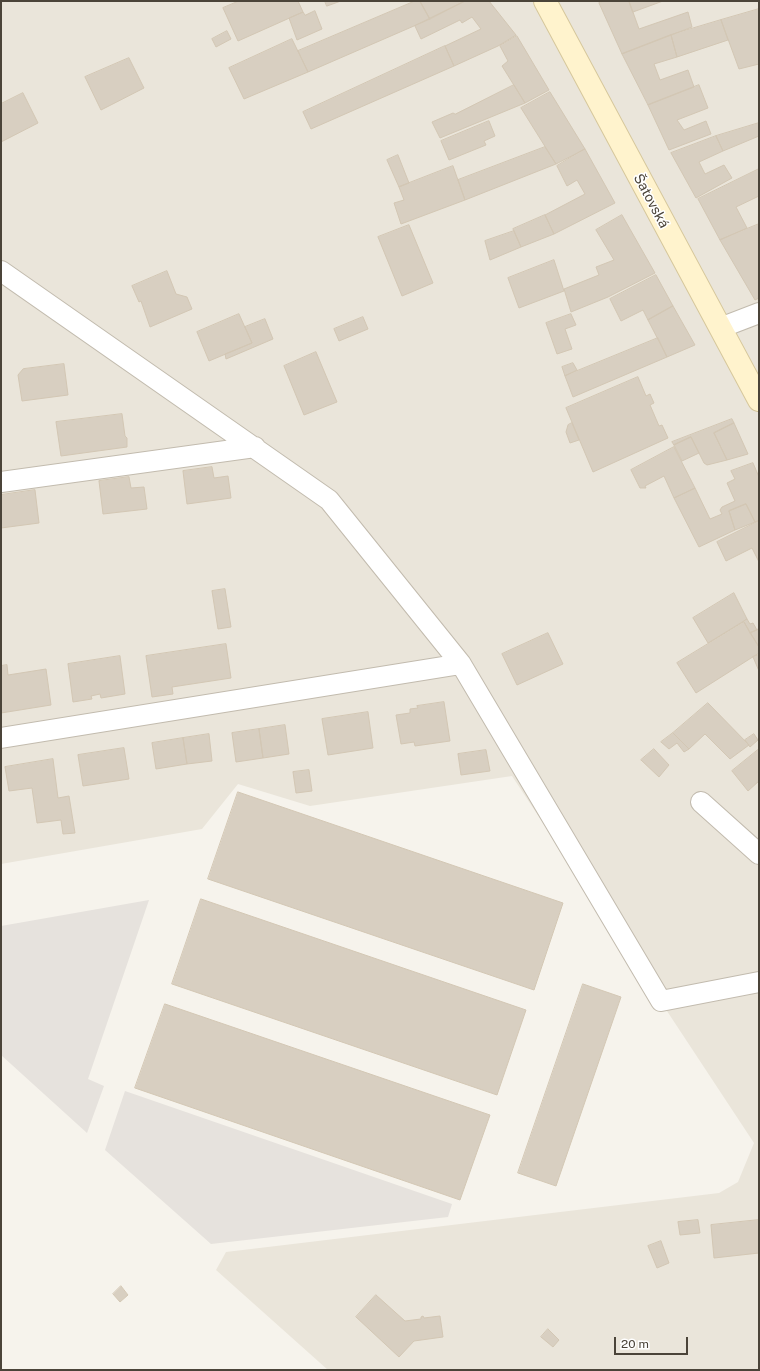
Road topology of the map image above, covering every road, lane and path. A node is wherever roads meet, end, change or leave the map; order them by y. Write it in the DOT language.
graph roads {
  1 [pos="545,1"];
  2 [pos="1,271"];
  3 [pos="759,313"];
  4 [pos="720,328"];
  5 [pos="759,400"];
  6 [pos="255,448"];
  7 [pos="1,482"];
  8 [pos="462,664"];
  9 [pos="1,738"];
  10 [pos="701,802"];
  11 [pos="759,854"];
  12 [pos="759,982"];
  1 -- 4 [label="main road, Šatovská"];
  2 -- 6 [label="street"];
  3 -- 4 [label="street"];
  4 -- 5 [label="main road, Šatovská"];
  6 -- 7 [label="street"];
  6 -- 8 [label="street"];
  8 -- 9 [label="street"];
  8 -- 12 [label="street"];
  10 -- 11 [label="street"];
}
